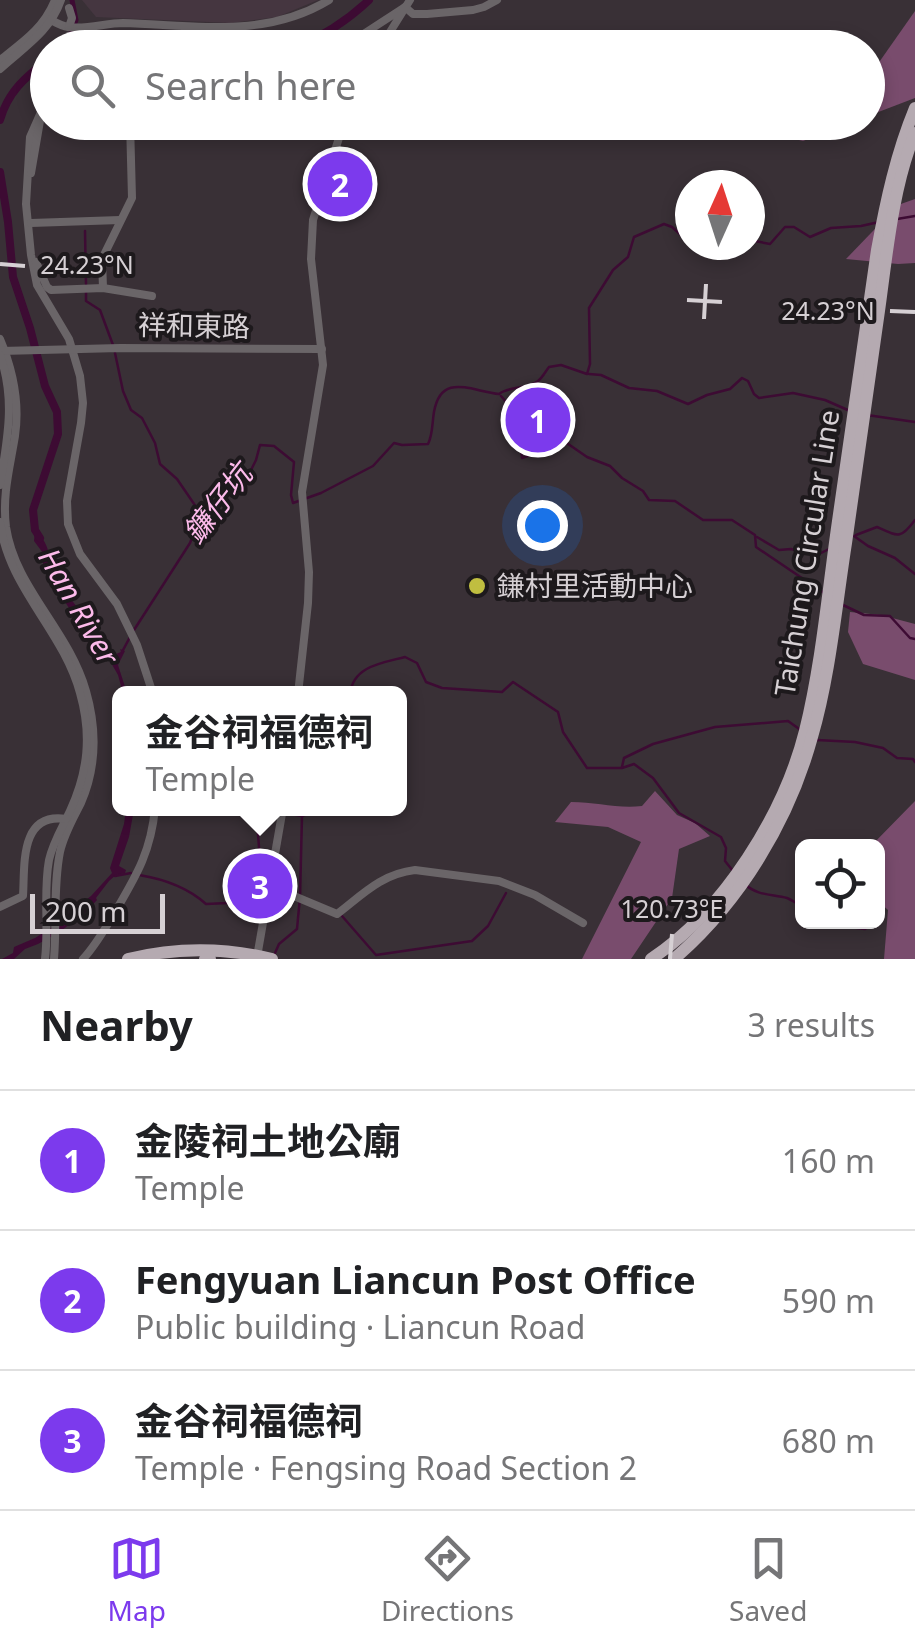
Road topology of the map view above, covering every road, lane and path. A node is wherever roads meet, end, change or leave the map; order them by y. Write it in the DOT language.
graph roads {
  1 [pos="58,0"];
  2 [pos="330,0"];
  3 [pos="497,0"];
  4 [pos="407,3"];
  5 [pos="69,8"];
  6 [pos="50,19"];
  7 [pos="72,27"];
  8 [pos="38,30"];
  9 [pos="42,30"];
  10 [pos="368,30"];
  11 [pos="391,30"];
  12 [pos="30,38"];
  13 [pos="30,43"];
  14 [pos="0,60"];
  15 [pos="0,68"];
  16 [pos="915,108"];
  17 [pos="915,133"];
  18 [pos="30,137"];
  19 [pos="36,140"];
  20 [pos="130,140"];
  21 [pos="338,140"];
  22 [pos="120,220"];
  23 [pos="888,220"];
  24 [pos="31,223"];
  25 [pos="103,288"];
  26 [pos="152,296"];
  27 [pos="0,339"];
  28 [pos="70,349"];
  29 [pos="322,350"];
  30 [pos="4,352"];
  31 [pos="0,486"];
  32 [pos="0,522"];
  33 [pos="150,686"];
  34 [pos="299,686"];
  35 [pos="154,816"];
  36 [pos="282,816"];
  37 [pos="68,821"];
  38 [pos="742,874"];
  39 [pos="270,886"];
  40 [pos="0,907"];
  41 [pos="584,923"];
  42 [pos="45,959"];
  43 [pos="54,959"];
  44 [pos="83,959"];
  45 [pos="128,959"];
  46 [pos="256,959"];
  47 [pos="272,959"];
  48 [pos="651,959"];
  49 [pos="674,959"];
  1 -- 6 [label="street"];
  2 -- 7 [label="street"];
  3 -- 4 [label="street"];
  4 -- 10 [label="street"];
  4 -- 11 [label="street"];
  5 -- 7 [label="street"];
  6 -- 7 [label="street"];
  6 -- 8 [label="street"];
  6 -- 9 [label="street"];
  12 -- 14 [label="street"];
  13 -- 15 [label="street"];
  16 -- 23 [label="highway, Taichung Circular Line"];
  17 -- 23 [label="highway, Taichung Circular Line"];
  18 -- 28 [label="street"];
  19 -- 24 [label="street"];
  20 -- 22 [label="street"];
  21 -- 29 [label="street"];
  22 -- 24 [label="street"];
  22 -- 25 [label="street"];
  23 -- 38 [label="highway, Taichung Circular Line"];
  24 -- 25 [label="street"];
  25 -- 26 [label="street"];
  27 -- 30 [label="street"];
  28 -- 29 [label="street, 祥和東路"];
  28 -- 30 [label="street, 祥和東路"];
  28 -- 33 [label="street"];
  29 -- 34 [label="street"];
  30 -- 31 [label="street"];
  30 -- 37 [label="street"];
  32 -- 37 [label="street"];
  35 -- 44 [label="street"];
  36 -- 39 [label="street"];
  37 -- 40 [label="street"];
  37 -- 42 [label="street"];
  37 -- 43 [label="street"];
  38 -- 48 [label="highway, Taichung Circular Line"];
  38 -- 49 [label="highway, Taichung Circular Line"];
  39 -- 41 [label="street"];
  39 -- 46 [label="street"];
  45 -- 47 [label="highway"];
}
